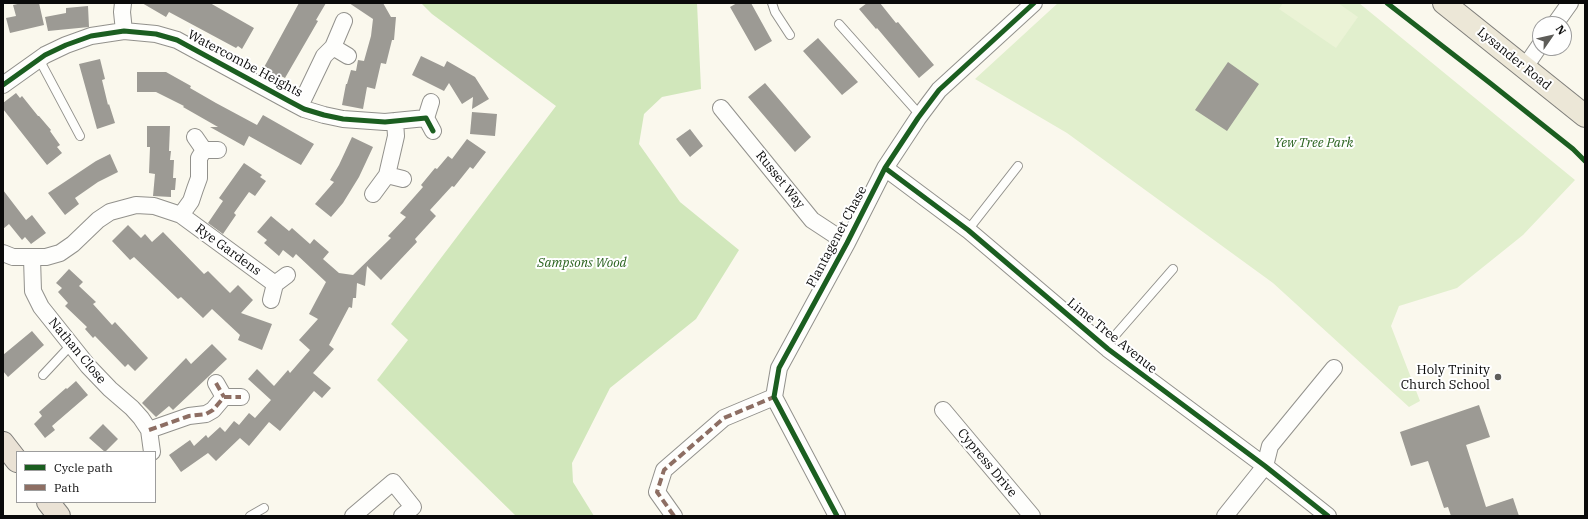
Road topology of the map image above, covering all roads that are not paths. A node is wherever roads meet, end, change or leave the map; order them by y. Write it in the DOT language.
graph roads {
  1 [pos="123,3"];
  2 [pos="772,3"];
  3 [pos="1444,3"];
  4 [pos="1570,3"];
  5 [pos="1024,6"];
  6 [pos="1561,16"];
  7 [pos="344,21"];
  8 [pos="839,24"];
  9 [pos="124,31"];
  10 [pos="790,35"];
  11 [pos="334,47"];
  12 [pos="348,56"];
  13 [pos="1532,56"];
  14 [pos="39,59"];
  15 [pos="1524,67"];
  16 [pos="3,85"];
  17 [pos="431,102"];
  18 [pos="300,106"];
  19 [pos="721,108"];
  20 [pos="920,115"];
  21 [pos="1585,116"];
  22 [pos="394,121"];
  23 [pos="80,136"];
  24 [pos="206,146"];
  25 [pos="1018,166"];
  26 [pos="885,168"];
  27 [pos="387,175"];
  28 [pos="403,180"];
  29 [pos="373,194"];
  30 [pos="181,215"];
  31 [pos="968,230"];
  32 [pos="847,243"];
  33 [pos="3,253"];
  34 [pos="32,258"];
  35 [pos="1173,269"];
  36 [pos="271,300"];
  37 [pos="71,345"];
  38 [pos="1105,347"];
  39 [pos="1334,368"];
  40 [pos="43,375"];
  41 [pos="216,383"];
  42 [pos="224,397"];
  43 [pos="241,397"];
  44 [pos="774,397"];
  45 [pos="943,410"];
  46 [pos="149,430"];
  47 [pos="3,443"];
  48 [pos="152,451"];
  49 [pos="16,460"];
  50 [pos="1265,466"];
  51 [pos="49,503"];
  52 [pos="264,508"];
  53 [pos="59,516"];
  54 [pos="250,516"];
  55 [pos="353,516"];
  56 [pos="402,516"];
  57 [pos="674,516"];
  58 [pos="837,516"];
  59 [pos="1032,516"];
  60 [pos="1225,516"];
  61 [pos="1328,516"];
  1 -- 9 [label="street"];
  2 -- 10 [label="lane"];
  3 -- 15 [label="main road, Lysander Road"];
  4 -- 6 [label="street"];
  5 -- 20 [label="street, Plantagenet Chase"];
  7 -- 11 [label="street, Watercombe Heights"];
  8 -- 20 [label="lane"];
  9 -- 14 [label="street, Watercombe Heights"];
  9 -- 18 [label="street, Watercombe Heights"];
  11 -- 12 [label="street"];
  11 -- 18 [label="street, Watercombe Heights"];
  13 -- 15 [label="street"];
  14 -- 16 [label="street, Watercombe Heights"];
  14 -- 23 [label="lane"];
  15 -- 21 [label="main road, Lysander Road"];
  17 -- 22 [label="street, Watercombe Heights"];
  18 -- 22 [label="street, Watercombe Heights"];
  19 -- 32 [label="street, Russet Way"];
  20 -- 26 [label="street, Plantagenet Chase"];
  22 -- 27 [label="street"];
  24 -- 30 [label="street"];
  25 -- 31 [label="lane"];
  26 -- 31 [label="street, Lime Tree Avenue"];
  26 -- 32 [label="street, Plantagenet Chase"];
  27 -- 28 [label="street"];
  27 -- 29 [label="street"];
  30 -- 34 [label="street, Rye Gardens"];
  30 -- 36 [label="street, Rye Gardens"];
  31 -- 38 [label="street, Lime Tree Avenue"];
  32 -- 44 [label="street, Plantagenet Chase"];
  33 -- 34 [label="street, Rye Gardens"];
  34 -- 37 [label="street, Nathan Close"];
  35 -- 38 [label="lane"];
  37 -- 40 [label="lane"];
  37 -- 46 [label="street, Nathan Close"];
  38 -- 50 [label="street, Lime Tree Avenue"];
  39 -- 50 [label="street"];
  41 -- 42 [label="street"];
  42 -- 43 [label="street"];
  42 -- 46 [label="street"];
  44 -- 57 [label="street"];
  44 -- 58 [label="street"];
  45 -- 59 [label="street, Cypress Drive"];
  46 -- 48 [label="street, Nathan Close"];
  47 -- 49 [label="highway"];
  50 -- 60 [label="street"];
  50 -- 61 [label="street, Lime Tree Avenue"];
  51 -- 53 [label="highway"];
  52 -- 54 [label="lane"];
  55 -- 56 [label="street"];
}
